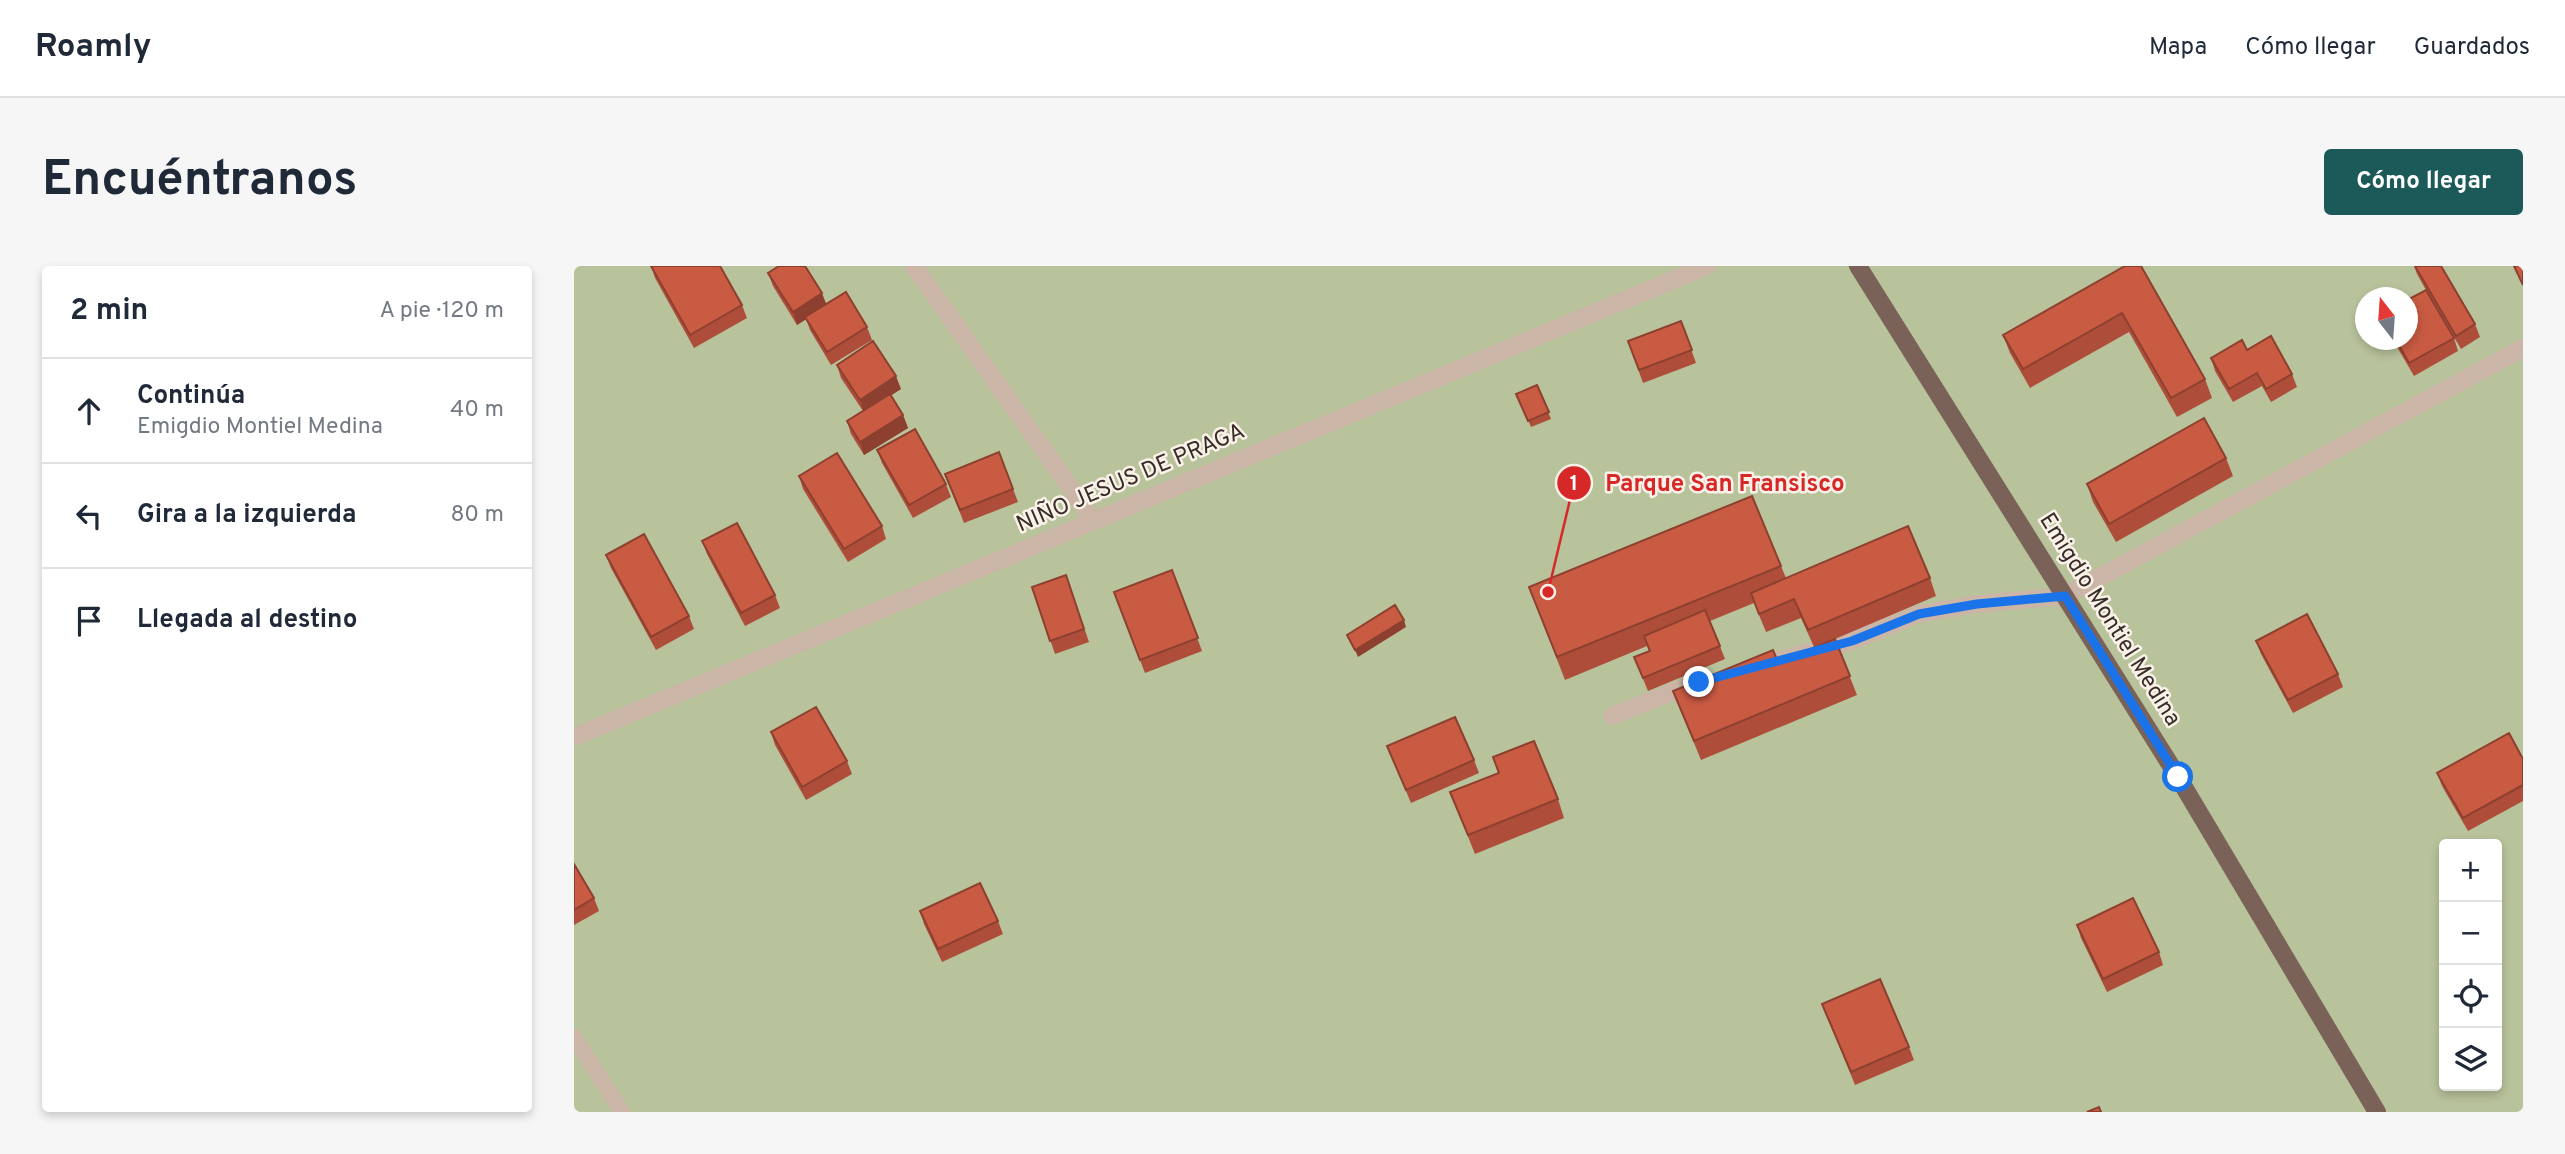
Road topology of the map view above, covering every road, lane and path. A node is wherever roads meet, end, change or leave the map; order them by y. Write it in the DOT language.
graph roads {
  1 [pos="914,266"];
  2 [pos="1707,266"];
  3 [pos="1858,266"];
  4 [pos="2523,348"];
  5 [pos="1094,521"];
  6 [pos="2065,596"];
  7 [pos="1736,671"];
  8 [pos="1711,678"];
  9 [pos="1612,716"];
  10 [pos="574,737"];
  11 [pos="574,1037"];
  12 [pos="622,1112"];
  13 [pos="2377,1112"];
  1 -- 5 [label="street"];
  2 -- 5 [label="street, NIÑO JESUS DE PRAGA"];
  3 -- 6 [label="main road, Emigdio Montiel Medina"];
  4 -- 6 [label="street"];
  5 -- 10 [label="street, NIÑO JESUS DE PRAGA"];
  6 -- 7 [label="street"];
  6 -- 13 [label="main road, Emigdio Montiel Medina"];
  8 -- 9 [label="street"];
  11 -- 12 [label="lane"];
}
